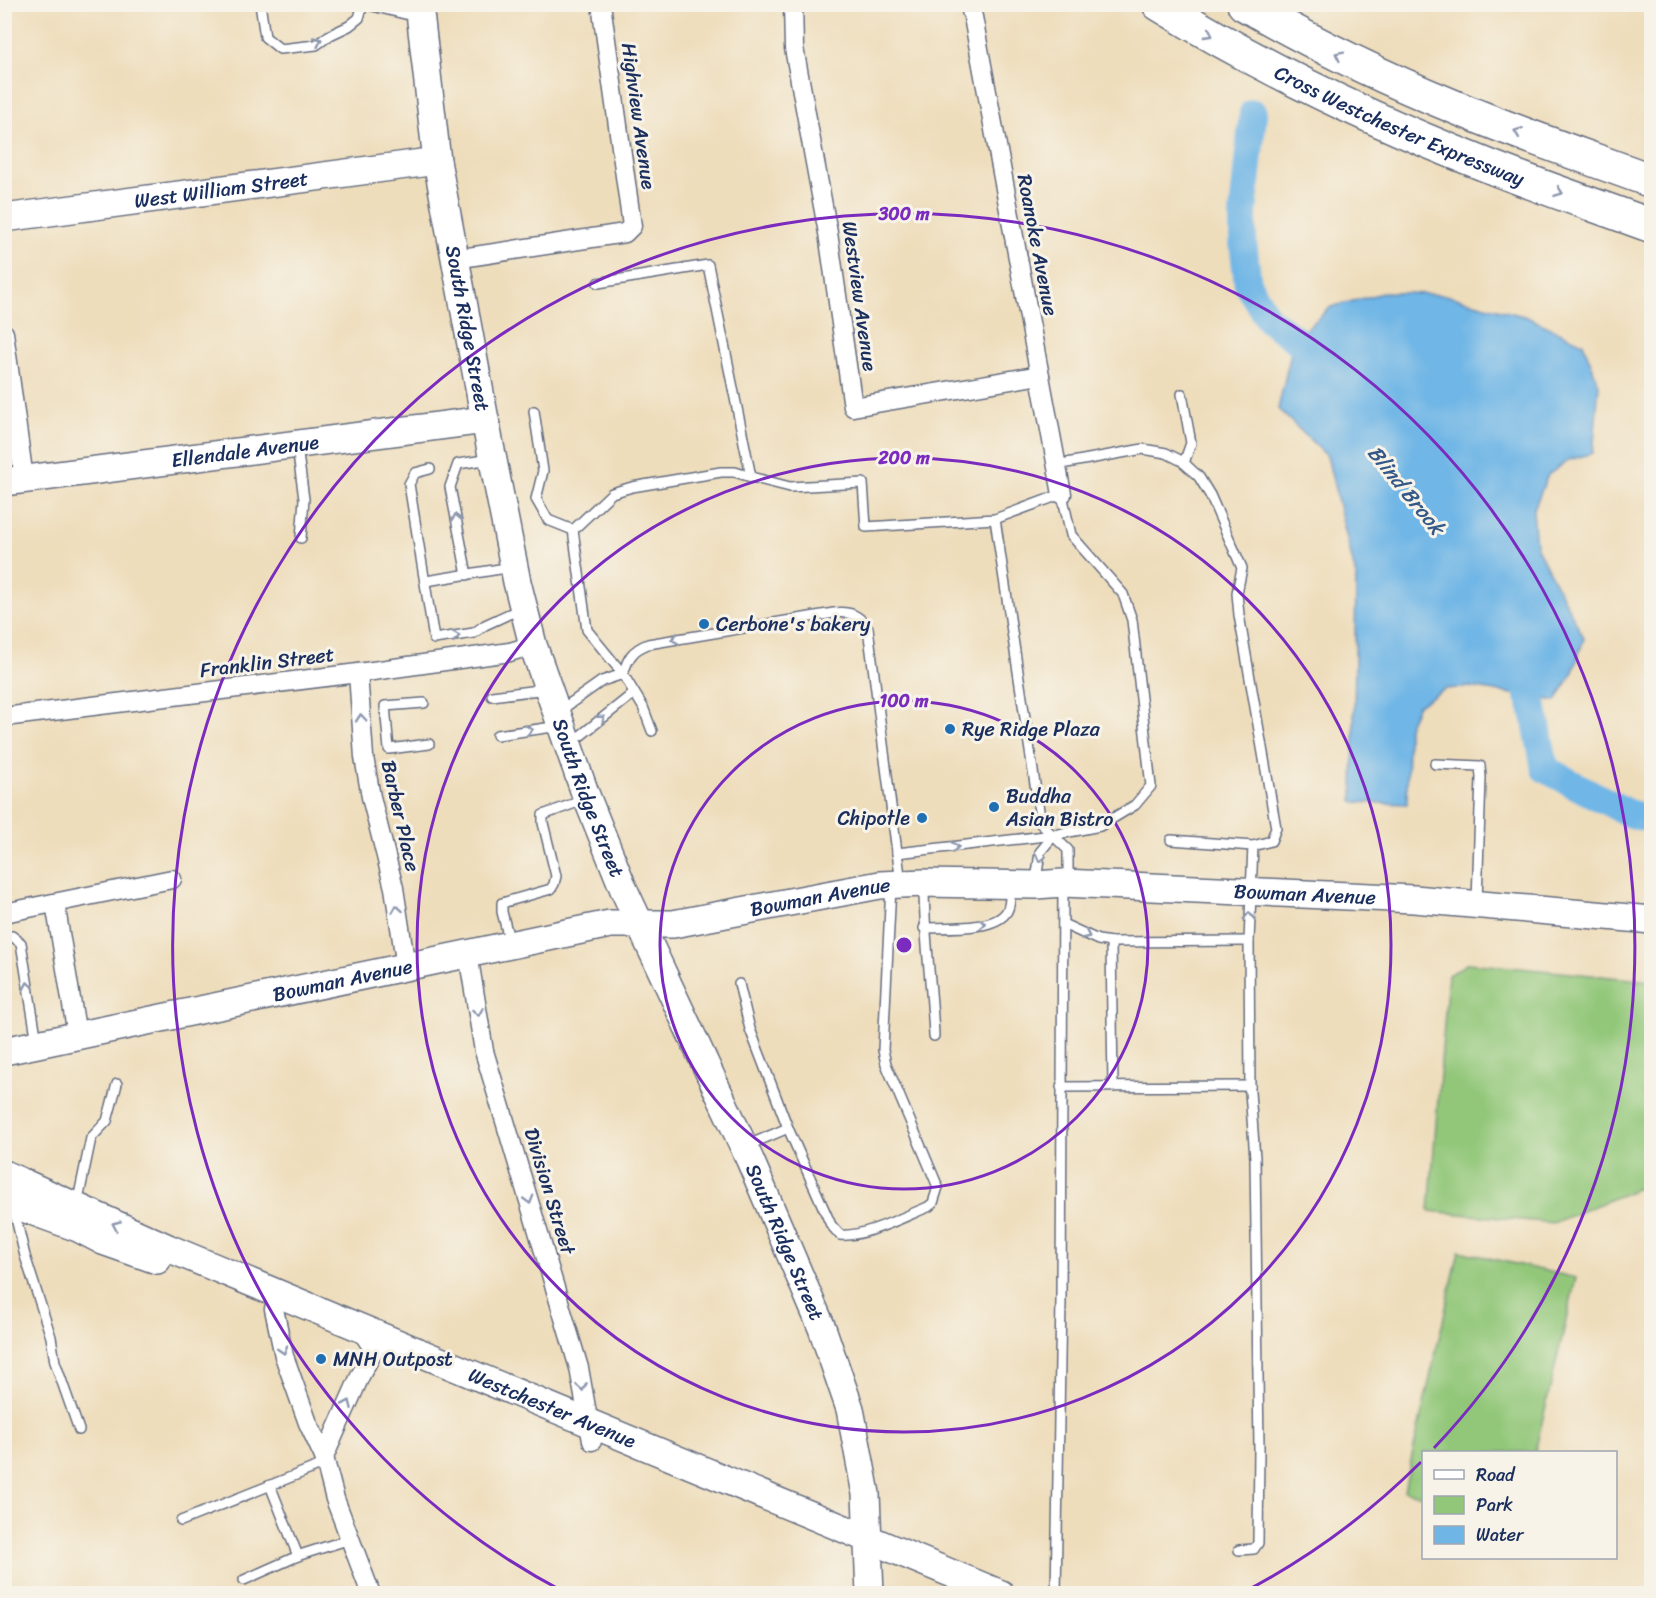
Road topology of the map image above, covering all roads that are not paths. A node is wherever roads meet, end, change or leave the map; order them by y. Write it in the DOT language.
graph roads {
  1 [pos="260,4"];
  2 [pos="364,4"];
  3 [pos="601,4"];
  4 [pos="793,4"];
  5 [pos="969,4"];
  6 [pos="1159,4"];
  7 [pos="1244,4"];
  8 [pos="419,11"];
  9 [pos="437,161"];
  10 [pos="1652,181"];
  11 [pos="4,218"];
  12 [pos="1652,226"];
  13 [pos="455,259"];
  14 [pos="598,283"];
  15 [pos="4,333"];
  16 [pos="1040,375"];
  17 [pos="1182,394"];
  18 [pos="534,411"];
  19 [pos="485,420"];
  20 [pos="296,444"];
  21 [pos="493,459"];
  22 [pos="1184,463"];
  23 [pos="458,464"];
  24 [pos="1056,465"];
  25 [pos="447,466"];
  26 [pos="430,469"];
  27 [pos="751,477"];
  28 [pos="14,481"];
  29 [pos="1062,494"];
  30 [pos="995,519"];
  31 [pos="573,530"];
  32 [pos="301,538"];
  33 [pos="514,566"];
  34 [pos="467,575"];
  35 [pos="426,581"];
  36 [pos="524,607"];
  37 [pos="533,645"];
  38 [pos="358,673"];
  39 [pos="623,674"];
  40 [pos="634,693"];
  41 [pos="492,696"];
  42 [pos="424,704"];
  43 [pos="4,717"];
  44 [pos="559,719"];
  45 [pos="652,732"];
  46 [pos="497,735"];
  47 [pos="429,744"];
  48 [pos="1435,764"];
  49 [pos="587,799"];
  50 [pos="1054,835"];
  51 [pos="1171,840"];
  52 [pos="1253,846"];
  53 [pos="897,853"];
  54 [pos="172,879"];
  55 [pos="905,883"];
  56 [pos="1066,883"];
  57 [pos="1023,885"];
  58 [pos="1250,892"];
  59 [pos="55,903"];
  60 [pos="1476,905"];
  61 [pos="4,913"];
  62 [pos="1652,920"];
  63 [pos="640,924"];
  64 [pos="1063,924"];
  65 [pos="924,928"];
  66 [pos="4,937"];
  67 [pos="1249,941"];
  68 [pos="1111,942"];
  69 [pos="510,945"];
  70 [pos="468,954"];
  71 [pos="406,967"];
  72 [pos="739,984"];
  73 [pos="77,1035"];
  74 [pos="934,1036"];
  75 [pos="38,1044"];
  76 [pos="4,1051"];
  77 [pos="117,1084"];
  78 [pos="1250,1086"];
  79 [pos="1061,1087"];
  80 [pos="1113,1087"];
  81 [pos="788,1128"];
  82 [pos="744,1147"];
  83 [pos="4,1174"];
  84 [pos="9,1203"];
  85 [pos="77,1207"];
  86 [pos="276,1301"];
  87 [pos="359,1327"];
  88 [pos="374,1350"];
  89 [pos="79,1430"];
  90 [pos="590,1431"];
  91 [pos="325,1460"];
  92 [pos="270,1485"];
  93 [pos="181,1521"];
  94 [pos="350,1539"];
  95 [pos="868,1548"];
  96 [pos="1239,1550"];
  97 [pos="298,1556"];
  98 [pos="244,1580"];
  99 [pos="371,1593"];
  100 [pos="870,1593"];
  101 [pos="959,1593"];
  102 [pos="1001,1593"];
  103 [pos="1056,1593"];
  1 -- 2 [label="lane, one-way"];
  2 -- 8 [label="lane"];
  3 -- 13 [label="street, Highview Avenue"];
  4 -- 16 [label="street, Westview Avenue"];
  5 -- 16 [label="street, Roanoke Avenue"];
  6 -- 12 [label="highway, Cross Westchester Expressway, one-way"];
  10 -- 7 [label="highway, Cross Westchester Expressway, one-way"];
  8 -- 9 [label="street, South Ridge Street"];
  9 -- 11 [label="street, West William Street"];
  9 -- 13 [label="street, South Ridge Street"];
  13 -- 19 [label="street, South Ridge Street"];
  14 -- 27 [label="lane"];
  15 -- 28 [label="street"];
  16 -- 24 [label="street, Roanoke Avenue"];
  17 -- 22 [label="lane"];
  18 -- 31 [label="lane"];
  19 -- 20 [label="street, Ellendale Avenue"];
  19 -- 21 [label="street, South Ridge Street"];
  20 -- 28 [label="street, Ellendale Avenue"];
  20 -- 32 [label="lane"];
  21 -- 23 [label="lane"];
  21 -- 33 [label="street, South Ridge Street"];
  22 -- 24 [label="lane"];
  22 -- 52 [label="lane"];
  23 -- 25 [label="lane"];
  34 -- 23 [label="lane, one-way"];
  24 -- 29 [label="street, Roanoke Avenue"];
  26 -- 35 [label="lane"];
  27 -- 30 [label="lane"];
  27 -- 31 [label="lane"];
  29 -- 30 [label="lane"];
  29 -- 50 [label="lane"];
  30 -- 50 [label="lane"];
  31 -- 39 [label="lane"];
  33 -- 34 [label="lane"];
  33 -- 36 [label="street, South Ridge Street"];
  34 -- 35 [label="lane"];
  35 -- 36 [label="lane, one-way"];
  36 -- 37 [label="street, South Ridge Street"];
  37 -- 38 [label="street, Franklin Street"];
  37 -- 44 [label="street, South Ridge Street"];
  38 -- 43 [label="street, Franklin Street"];
  71 -- 38 [label="street, Barber Place, one-way"];
  39 -- 40 [label="lane"];
  39 -- 44 [label="lane"];
  53 -- 39 [label="lane, one-way"];
  44 -- 40 [label="lane, one-way"];
  40 -- 45 [label="lane"];
  41 -- 44 [label="lane"];
  42 -- 47 [label="lane"];
  46 -- 44 [label="lane, one-way"];
  44 -- 49 [label="street, South Ridge Street"];
  48 -- 60 [label="lane"];
  49 -- 63 [label="street, South Ridge Street"];
  49 -- 69 [label="lane"];
  53 -- 50 [label="lane, one-way"];
  50 -- 56 [label="lane"];
  50 -- 57 [label="lane, one-way"];
  51 -- 52 [label="lane"];
  52 -- 58 [label="lane"];
  53 -- 55 [label="lane"];
  54 -- 59 [label="street"];
  55 -- 57 [label="street, Bowman Avenue"];
  55 -- 63 [label="street, Bowman Avenue"];
  55 -- 65 [label="lane"];
  55 -- 81 [label="lane"];
  56 -- 57 [label="street, Bowman Avenue"];
  56 -- 58 [label="street, Bowman Avenue"];
  56 -- 64 [label="lane"];
  65 -- 57 [label="lane, one-way"];
  58 -- 60 [label="street, Bowman Avenue"];
  67 -- 58 [label="lane, one-way"];
  59 -- 61 [label="street"];
  59 -- 73 [label="street"];
  60 -- 62 [label="street, Bowman Avenue"];
  63 -- 69 [label="street, Bowman Avenue"];
  63 -- 82 [label="street, South Ridge Street"];
  64 -- 68 [label="lane, one-way"];
  64 -- 79 [label="lane"];
  65 -- 74 [label="lane"];
  75 -- 66 [label="lane, one-way"];
  67 -- 68 [label="lane"];
  67 -- 78 [label="lane"];
  68 -- 80 [label="lane"];
  69 -- 70 [label="street, Bowman Avenue"];
  70 -- 71 [label="street, Bowman Avenue"];
  70 -- 90 [label="street, Division Street, one-way"];
  71 -- 73 [label="street, Bowman Avenue"];
  72 -- 81 [label="lane"];
  73 -- 75 [label="street, Bowman Avenue"];
  75 -- 76 [label="street, Bowman Avenue"];
  77 -- 85 [label="lane"];
  78 -- 80 [label="lane"];
  78 -- 96 [label="lane"];
  79 -- 80 [label="lane"];
  79 -- 103 [label="lane"];
  81 -- 82 [label="lane"];
  82 -- 95 [label="street, South Ridge Street"];
  83 -- 85 [label="street, Westchester Avenue"];
  84 -- 86 [label="street, Westchester Avenue"];
  84 -- 89 [label="lane"];
  86 -- 85 [label="street, Westchester Avenue, one-way"];
  86 -- 87 [label="street, Westchester Avenue"];
  86 -- 88 [label="street, Westchester Avenue"];
  86 -- 91 [label="street, one-way"];
  87 -- 88 [label="street"];
  87 -- 90 [label="street, Westchester Avenue"];
  88 -- 90 [label="street, Westchester Avenue"];
  91 -- 88 [label="street, one-way"];
  90 -- 95 [label="street, Westchester Avenue"];
  91 -- 92 [label="lane"];
  91 -- 94 [label="street"];
  92 -- 93 [label="lane"];
  92 -- 97 [label="lane"];
  94 -- 97 [label="lane"];
  94 -- 99 [label="street"];
  95 -- 100 [label="street, South Ridge Street"];
  95 -- 101 [label="street, Westchester Avenue"];
  95 -- 102 [label="street, Westchester Avenue"];
  97 -- 98 [label="lane"];
}
